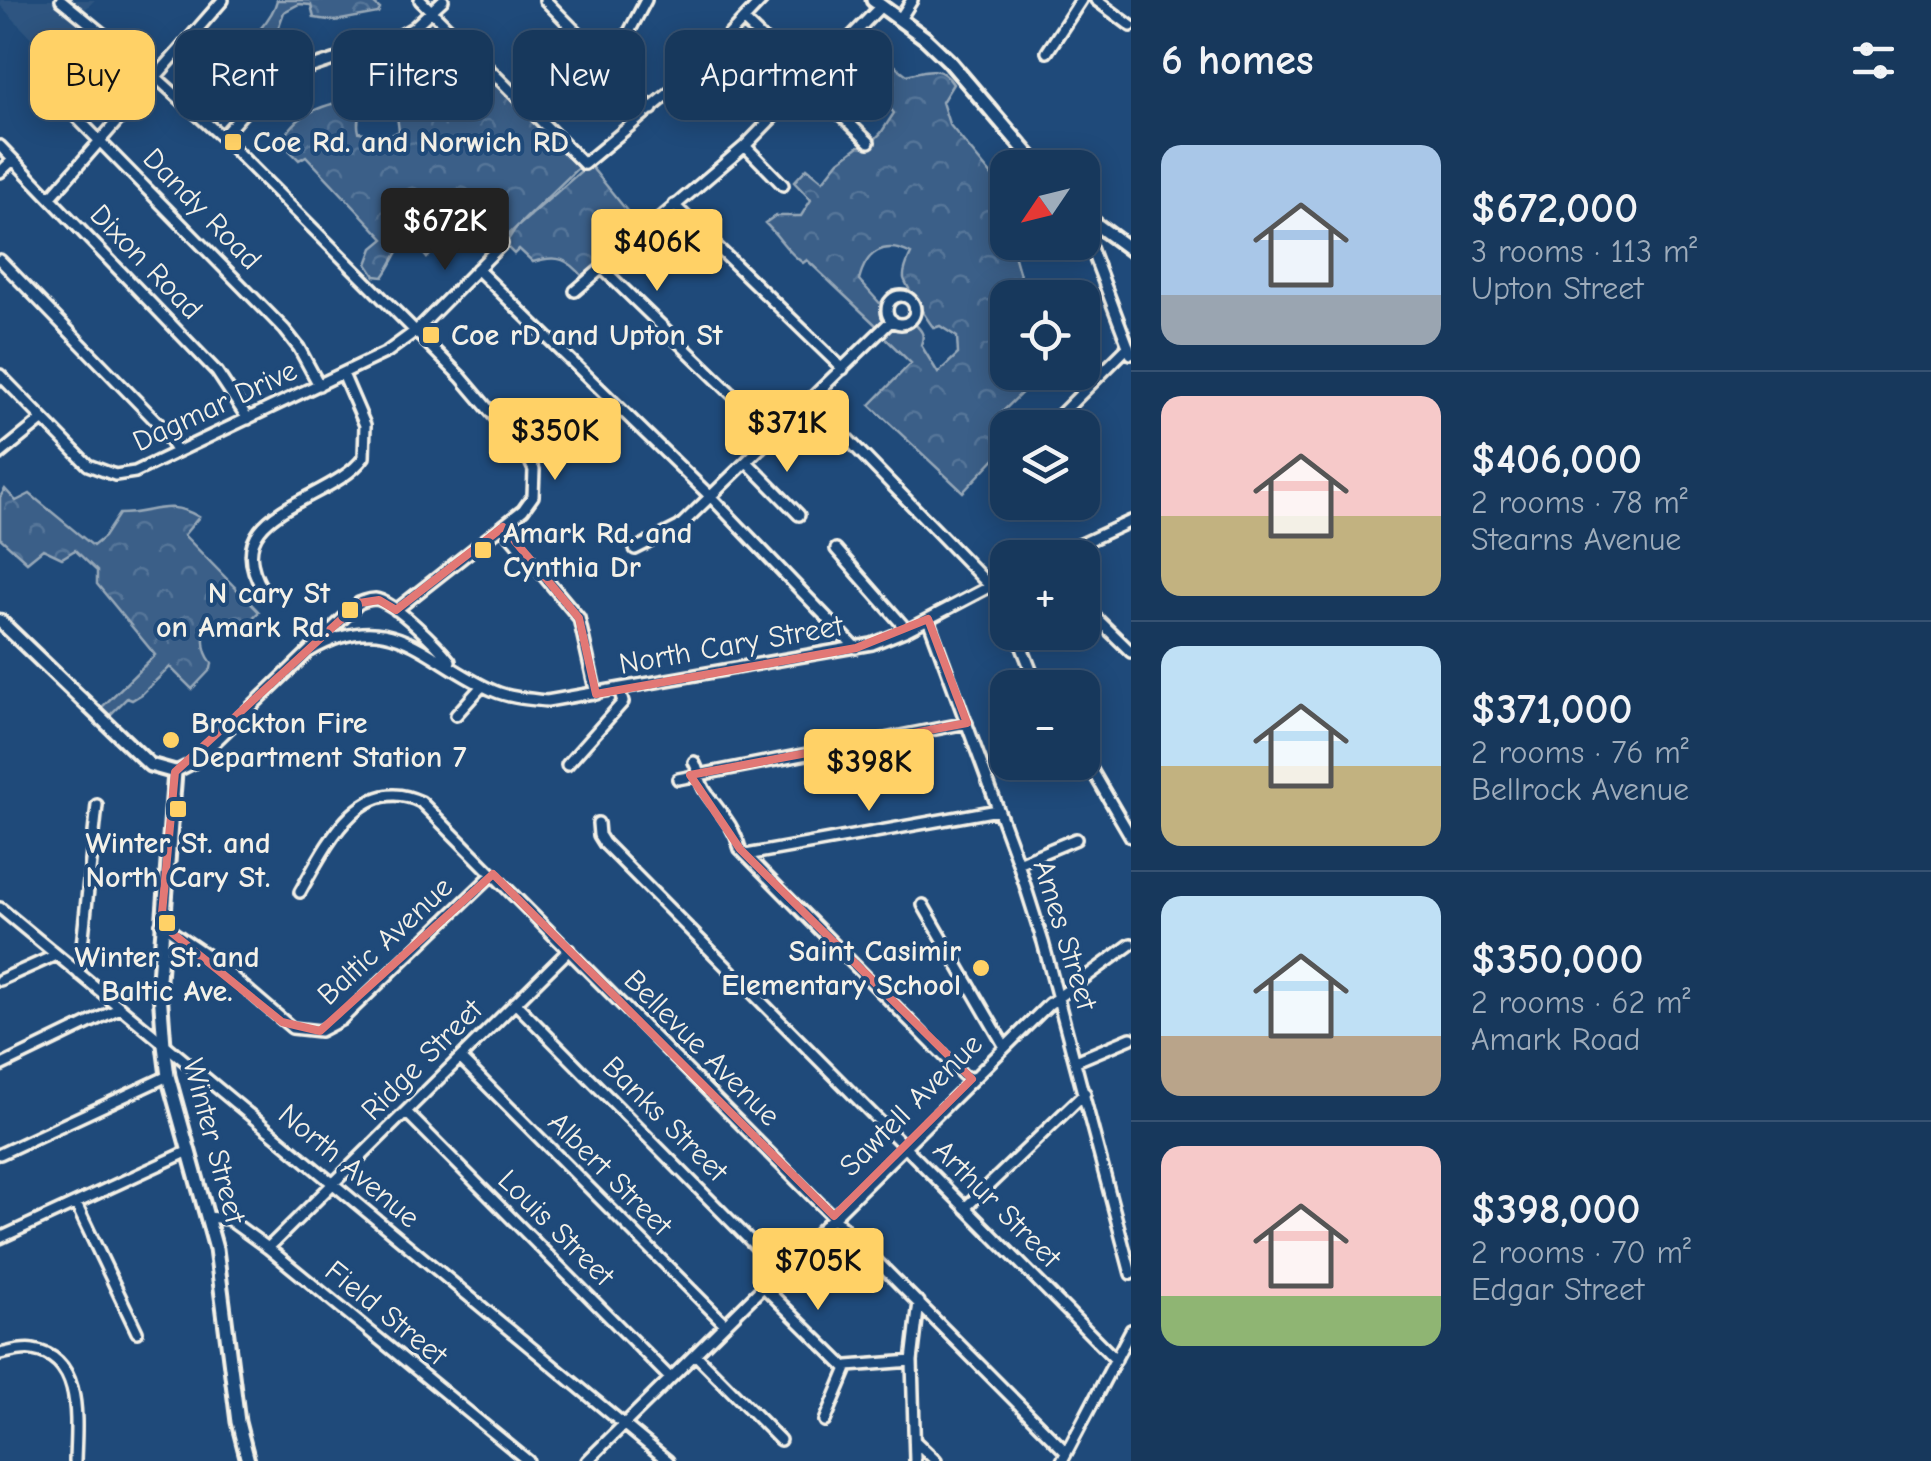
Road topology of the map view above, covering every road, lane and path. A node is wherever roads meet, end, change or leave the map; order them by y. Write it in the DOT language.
graph roads {
  1 [pos="62,0"];
  2 [pos="223,0"];
  3 [pos="420,0"];
  4 [pos="443,0"];
  5 [pos="545,0"];
  6 [pos="646,0"];
  7 [pos="762,0"];
  8 [pos="912,0"];
  9 [pos="1080,0"];
  10 [pos="1096,0"];
  11 [pos="877,3"];
  12 [pos="430,12"];
  13 [pos="900,18"];
  14 [pos="743,20"];
  15 [pos="1131,26"];
  16 [pos="574,30"];
  17 [pos="630,30"];
  18 [pos="753,30"];
  19 [pos="854,30"];
  20 [pos="1047,52"];
  21 [pos="156,78"];
  22 [pos="645,102"];
  23 [pos="652,109"];
  24 [pos="81,120"];
  25 [pos="771,120"];
  26 [pos="846,120"];
  27 [pos="222,137"];
  28 [pos="102,141"];
  29 [pos="869,142"];
  30 [pos="0,146"];
  31 [pos="745,146"];
  32 [pos="1025,150"];
  33 [pos="13,160"];
  34 [pos="0,172"];
  35 [pos="783,185"];
  36 [pos="50,198"];
  37 [pos="674,205"];
  38 [pos="1100,227"];
  39 [pos="502,244"];
  40 [pos="1131,250"];
  41 [pos="0,260"];
  42 [pos="1095,260"];
  43 [pos="602,268"];
  44 [pos="476,269"];
  45 [pos="575,291"];
  46 [pos="892,320"];
  47 [pos="417,330"];
  48 [pos="1129,351"];
  49 [pos="843,369"];
  50 [pos="0,374"];
  51 [pos="343,374"];
  52 [pos="319,386"];
  53 [pos="810,400"];
  54 [pos="1067,410"];
  55 [pos="44,419"];
  56 [pos="248,419"];
  57 [pos="774,436"];
  58 [pos="177,452"];
  59 [pos="0,454"];
  60 [pos="748,463"];
  61 [pos="711,497"];
  62 [pos="799,514"];
  63 [pos="1131,521"];
  64 [pos="504,527"];
  65 [pos="1089,540"];
  66 [pos="635,549"];
  67 [pos="836,549"];
  68 [pos="990,581"];
  69 [pos="990,586"];
  70 [pos="263,590"];
  71 [pos="396,610"];
  72 [pos="928,619"];
  73 [pos="0,622"];
  74 [pos="1100,622"];
  75 [pos="907,630"];
  76 [pos="856,648"];
  77 [pos="310,651"];
  78 [pos="1131,652"];
  79 [pos="455,668"];
  80 [pos="482,686"];
  81 [pos="619,689"];
  82 [pos="596,694"];
  83 [pos="456,715"];
  84 [pos="967,723"];
  85 [pos="694,762"];
  86 [pos="567,765"];
  87 [pos="175,772"];
  88 [pos="701,774"];
  89 [pos="678,778"];
  90 [pos="1098,780"];
  91 [pos="97,805"];
  92 [pos="998,810"];
  93 [pos="598,823"];
  94 [pos="1131,837"];
  95 [pos="1076,840"];
  96 [pos="746,855"];
  97 [pos="1018,863"];
  98 [pos="493,874"];
  99 [pos="300,892"];
  100 [pos="923,905"];
  101 [pos="0,908"];
  102 [pos="162,924"];
  103 [pos="1131,944"];
  104 [pos="568,950"];
  105 [pos="56,955"];
  106 [pos="79,974"];
  107 [pos="0,980"];
  108 [pos="1059,998"];
  109 [pos="515,1003"];
  110 [pos="120,1008"];
  111 [pos="1130,1040"];
  112 [pos="164,1045"];
  113 [pos="1005,1047"];
  114 [pos="460,1058"];
  115 [pos="1076,1061"];
  116 [pos="0,1066"];
  117 [pos="168,1076"];
  118 [pos="972,1079"];
  119 [pos="1084,1093"];
  120 [pos="406,1112"];
  121 [pos="904,1146"];
  122 [pos="189,1151"];
  123 [pos="0,1154"];
  124 [pos="331,1183"];
  125 [pos="76,1204"];
  126 [pos="965,1208"];
  127 [pos="834,1216"];
  128 [pos="207,1217"];
  129 [pos="0,1238"];
  130 [pos="268,1248"];
  131 [pos="779,1270"];
  132 [pos="1131,1274"];
  133 [pos="763,1286"];
  134 [pos="918,1302"];
  135 [pos="725,1324"];
  136 [pos="1131,1330"];
  137 [pos="137,1332"];
  138 [pos="0,1354"];
  139 [pos="694,1354"];
  140 [pos="1116,1360"];
  141 [pos="912,1361"];
  142 [pos="846,1368"];
  143 [pos="670,1378"];
  144 [pos="825,1422"];
  145 [pos="624,1424"];
  146 [pos="780,1440"];
  147 [pos="915,1441"];
  148 [pos="1064,1457"];
  149 [pos="75,1461"];
  150 [pos="248,1461"];
  151 [pos="528,1461"];
  152 [pos="587,1461"];
  153 [pos="668,1461"];
  154 [pos="915,1461"];
  155 [pos="936,1461"];
  1 -- 21 [label="street"];
  2 -- 21 [label="street"];
  3 -- 12 [label="street"];
  4 -- 12 [label="street"];
  5 -- 16 [label="street"];
  6 -- 17 [label="street"];
  7 -- 14 [label="street"];
  8 -- 13 [label="street"];
  9 -- 20 [label="street"];
  10 -- 15 [label="street"];
  11 -- 13 [label="main road"];
  11 -- 19 [label="street"];
  12 -- 23 [label="street"];
  12 -- 27 [label="street"];
  13 -- 32 [label="main road"];
  14 -- 18 [label="street"];
  14 -- 23 [label="street"];
  21 -- 27 [label="street"];
  21 -- 28 [label="street"];
  22 -- 23 [label="street"];
  24 -- 28 [label="street, Dandy Road"];
  25 -- 31 [label="street"];
  26 -- 29 [label="street"];
  27 -- 47 [label="street"];
  28 -- 36 [label="street"];
  28 -- 52 [label="street, Dandy Road"];
  30 -- 33 [label="street, Dixon Road"];
  31 -- 35 [label="street"];
  31 -- 37 [label="street"];
  33 -- 34 [label="street"];
  33 -- 36 [label="street, Dixon Road"];
  36 -- 56 [label="street, Dixon Road"];
  37 -- 43 [label="street"];
  37 -- 49 [label="street"];
  38 -- 40 [label="main road"];
  39 -- 44 [label="street, Dagmar Drive"];
  41 -- 58 [label="street"];
  42 -- 48 [label="street"];
  43 -- 45 [label="street"];
  43 -- 57 [label="street"];
  44 -- 47 [label="street, Dagmar Drive"];
  44 -- 61 [label="street"];
  46 -- 49 [label="street"];
  47 -- 51 [label="street, Dagmar Drive"];
  47 -- 64 [label="street"];
  48 -- 54 [label="street"];
  49 -- 53 [label="street"];
  50 -- 55 [label="street, Dagmar Drive"];
  51 -- 52 [label="street, Dagmar Drive"];
  51 -- 70 [label="street"];
  52 -- 56 [label="street, Dagmar Drive"];
  53 -- 57 [label="street"];
  53 -- 68 [label="street"];
  55 -- 58 [label="street, Dagmar Drive"];
  55 -- 59 [label="street"];
  56 -- 58 [label="street, Dagmar Drive"];
  57 -- 60 [label="street"];
  60 -- 61 [label="street"];
  60 -- 62 [label="street"];
  61 -- 66 [label="street"];
  61 -- 76 [label="street"];
  63 -- 65 [label="street"];
  64 -- 71 [label="street"];
  64 -- 82 [label="street"];
  67 -- 75 [label="street"];
  69 -- 72 [label="street, North Cary Street"];
  71 -- 77 [label="street, North Cary Street"];
  71 -- 79 [label="street, North Cary Street"];
  72 -- 75 [label="street, North Cary Street"];
  72 -- 84 [label="street, Ames Street"];
  73 -- 87 [label="main road"];
  74 -- 78 [label="street"];
  75 -- 76 [label="street, North Cary Street"];
  76 -- 81 [label="street, North Cary Street"];
  77 -- 79 [label="street, North Cary Street"];
  77 -- 87 [label="street, North Cary Street"];
  79 -- 80 [label="street, North Cary Street"];
  80 -- 82 [label="street, North Cary Street"];
  80 -- 83 [label="street"];
  81 -- 82 [label="street, North Cary Street"];
  81 -- 86 [label="street"];
  84 -- 88 [label="street"];
  84 -- 92 [label="street, Ames Street"];
  85 -- 88 [label="street"];
  87 -- 102 [label="main road, Winter Street"];
  88 -- 89 [label="street"];
  88 -- 96 [label="street"];
  90 -- 94 [label="street"];
  91 -- 106 [label="street"];
  92 -- 96 [label="street"];
  92 -- 97 [label="street, Ames Street"];
  93 -- 121 [label="street, Arthur Street"];
  95 -- 97 [label="street"];
  96 -- 118 [label="street"];
  97 -- 108 [label="street, Ames Street"];
  98 -- 99 [label="street, Bellevue Avenue"];
  98 -- 102 [label="street, Baltic Avenue"];
  98 -- 104 [label="street, Bellevue Avenue"];
  100 -- 113 [label="street"];
  101 -- 105 [label="street, North Avenue"];
  102 -- 112 [label="main road, Winter Street"];
  103 -- 108 [label="street, Sawtell Avenue"];
  104 -- 109 [label="street, Ridge Street"];
  104 -- 127 [label="street, Bellevue Avenue"];
  105 -- 106 [label="street, North Avenue"];
  105 -- 107 [label="street"];
  106 -- 110 [label="street, North Avenue"];
  108 -- 113 [label="street, Sawtell Avenue"];
  108 -- 115 [label="street, Ames Street"];
  109 -- 114 [label="street, Ridge Street"];
  109 -- 131 [label="street, Banks Street"];
  110 -- 112 [label="street, North Avenue"];
  110 -- 116 [label="street"];
  111 -- 115 [label="street"];
  112 -- 117 [label="main road, Winter Street"];
  112 -- 124 [label="street, North Avenue"];
  113 -- 118 [label="street, Sawtell Avenue"];
  114 -- 120 [label="street, Ridge Street"];
  114 -- 135 [label="street, Albert Street"];
  115 -- 119 [label="street, Ames Street"];
  117 -- 122 [label="main road, Winter Street"];
  117 -- 123 [label="street"];
  118 -- 121 [label="street, Sawtell Avenue"];
  119 -- 126 [label="street"];
  119 -- 132 [label="street, Ames Street"];
  120 -- 124 [label="street, Ridge Street"];
  120 -- 143 [label="street, Louis Street"];
  121 -- 126 [label="street, Arthur Street"];
  121 -- 127 [label="street, Sawtell Avenue"];
  122 -- 125 [label="street"];
  122 -- 128 [label="main road, Winter Street"];
  124 -- 130 [label="street, Ridge Street"];
  124 -- 145 [label="street, North Avenue"];
  125 -- 129 [label="street"];
  125 -- 137 [label="street"];
  126 -- 140 [label="street, Arthur Street"];
  127 -- 131 [label="street, Sawtell Avenue"];
  127 -- 134 [label="street, Bellevue Avenue"];
  128 -- 130 [label="street, Field Street"];
  128 -- 150 [label="main road, Winter Street"];
  130 -- 151 [label="street, Field Street"];
  131 -- 133 [label="street, Sawtell Avenue"];
  133 -- 135 [label="street, Sawtell Avenue"];
  133 -- 142 [label="street"];
  134 -- 141 [label="street"];
  134 -- 148 [label="street, Bellevue Avenue"];
  135 -- 139 [label="street, Sawtell Avenue"];
  136 -- 140 [label="street"];
  138 -- 149 [label="street"];
  139 -- 143 [label="street, Sawtell Avenue"];
  139 -- 146 [label="street"];
  140 -- 148 [label="street"];
  141 -- 142 [label="street"];
  141 -- 147 [label="street"];
  142 -- 144 [label="street"];
  143 -- 145 [label="street, Sawtell Avenue"];
  145 -- 152 [label="street, Sawtell Avenue"];
  145 -- 153 [label="street, North Avenue"];
  147 -- 154 [label="street"];
  147 -- 155 [label="street"];
}
